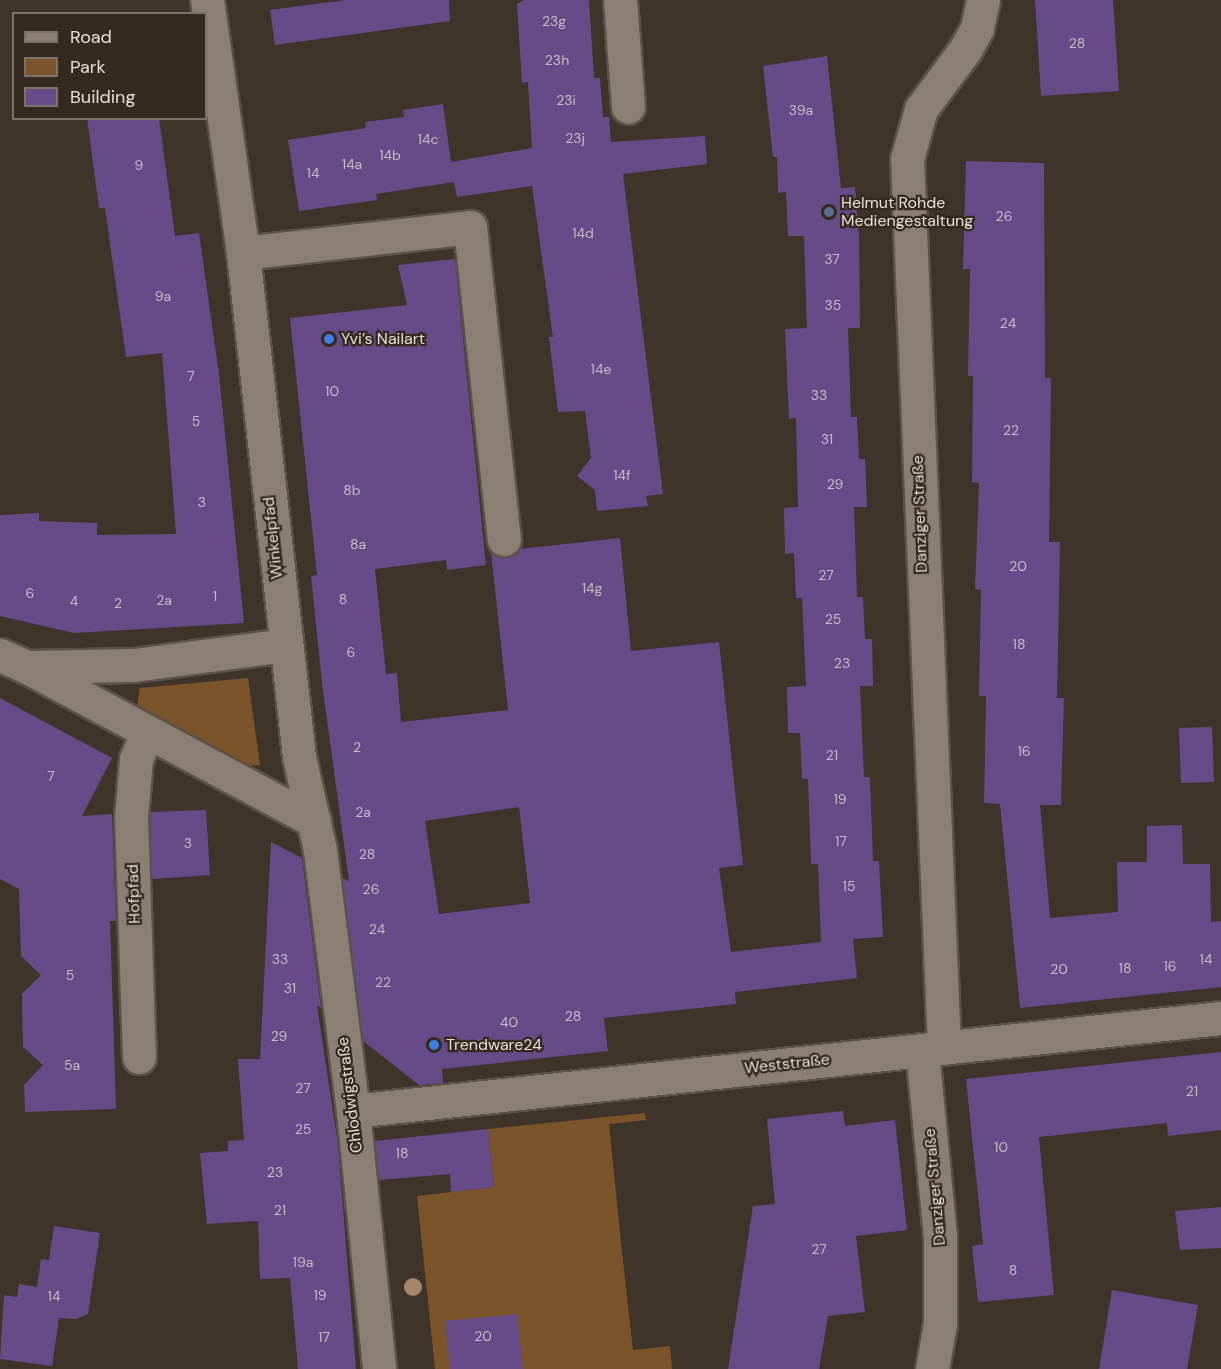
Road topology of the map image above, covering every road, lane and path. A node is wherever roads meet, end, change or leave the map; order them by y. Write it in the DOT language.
graph roads {
  1 [pos="207,0"];
  2 [pos="620,0"];
  3 [pos="983,0"];
  4 [pos="628,107"];
  5 [pos="243,254"];
  6 [pos="504,539"];
  7 [pos="285,645"];
  8 [pos="14,661"];
  9 [pos="147,733"];
  10 [pos="314,821"];
  11 [pos="1221,1018"];
  12 [pos="933,1049"];
  13 [pos="139,1057"];
  14 [pos="353,1111"];
  15 [pos="379,1369"];
  16 [pos="932,1369"];
  1 -- 5 [label="street, Winkelpfad"];
  2 -- 4 [label="street"];
  3 -- 12 [label="street, Danziger Straße"];
  5 -- 6 [label="street"];
  5 -- 7 [label="street, Winkelpfad"];
  7 -- 8 [label="street"];
  7 -- 10 [label="street, Winkelpfad"];
  8 -- 9 [label="street"];
  9 -- 10 [label="street"];
  9 -- 13 [label="street, Hofpfad"];
  10 -- 14 [label="street, Chlodwigstraße"];
  11 -- 12 [label="street, Weststraße"];
  12 -- 14 [label="street, Weststraße"];
  12 -- 16 [label="street, Danziger Straße"];
  14 -- 15 [label="street, Chlodwigstraße"];
}
